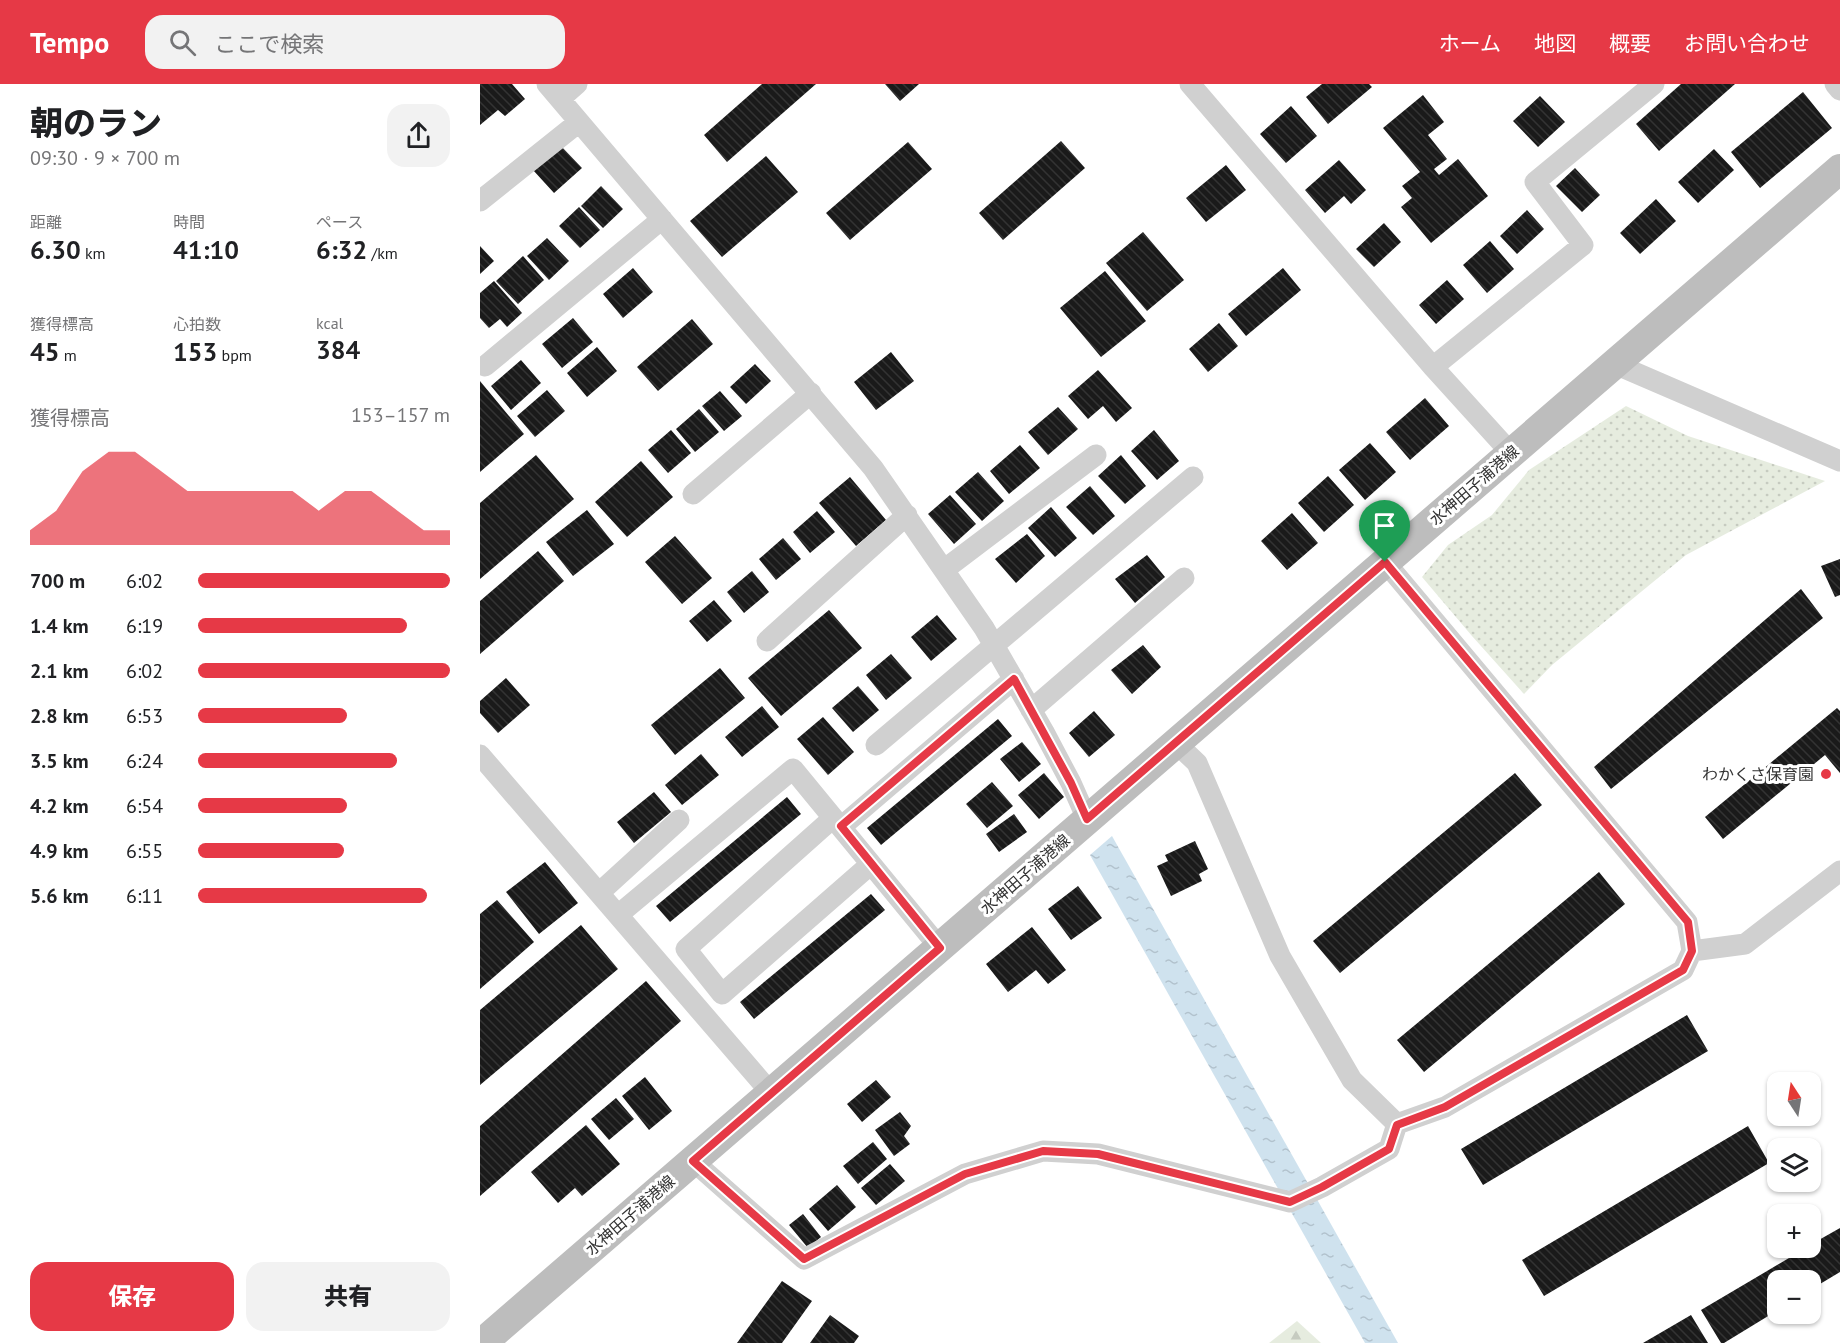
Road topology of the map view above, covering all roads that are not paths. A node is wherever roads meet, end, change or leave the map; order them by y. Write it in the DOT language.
graph roads {
  1 [pos="577,84"];
  2 [pos="1190,84"];
  3 [pos="1654,84"];
  4 [pos="1835,84"];
  5 [pos="1840,90"];
  6 [pos="553,92"];
  7 [pos="579,122"];
  8 [pos="1840,169"];
  9 [pos="480,201"];
  10 [pos="662,219"];
  11 [pos="1615,364"];
  12 [pos="485,366"];
  13 [pos="1433,367"];
  14 [pos="811,393"];
  15 [pos="1511,453"];
  16 [pos="1096,455"];
  17 [pos="1840,461"];
  18 [pos="1194,477"];
  19 [pos="693,494"];
  20 [pos="908,515"];
  21 [pos="1385,562"];
  22 [pos="945,569"];
  23 [pos="1184,578"];
  24 [pos="767,641"];
  25 [pos="995,646"];
  26 [pos="1014,679"];
  27 [pos="1031,710"];
  28 [pos="1176,742"];
  29 [pos="876,745"];
  30 [pos="480,755"];
  31 [pos="487,778"];
  32 [pos="1087,819"];
  33 [pos="679,820"];
  34 [pos="837,822"];
  35 [pos="871,864"];
  36 [pos="1840,871"];
  37 [pos="599,893"];
  38 [pos="618,915"];
  39 [pos="940,948"];
  40 [pos="1692,951"];
  41 [pos="771,1093"];
  42 [pos="1397,1125"];
  43 [pos="693,1161"];
  44 [pos="482,1343"];
  1 -- 6 [label="street"];
  2 -- 13 [label="street"];
  3 -- 13 [label="street"];
  4 -- 5 [label="street"];
  6 -- 7 [label="street"];
  7 -- 9 [label="street"];
  7 -- 10 [label="street"];
  8 -- 11 [label="main road, 水神田子浦港線"];
  10 -- 12 [label="street"];
  10 -- 14 [label="street"];
  11 -- 15 [label="main road, 水神田子浦港線"];
  11 -- 17 [label="street"];
  13 -- 15 [label="street"];
  14 -- 19 [label="street"];
  14 -- 20 [label="street"];
  15 -- 21 [label="main road, 水神田子浦港線"];
  16 -- 22 [label="street"];
  18 -- 25 [label="street"];
  20 -- 22 [label="street"];
  20 -- 24 [label="street"];
  21 -- 28 [label="main road, 水神田子浦港線"];
  21 -- 40 [label="street"];
  22 -- 25 [label="street"];
  23 -- 27 [label="street"];
  25 -- 26 [label="street"];
  25 -- 29 [label="street"];
  26 -- 27 [label="street"];
  26 -- 34 [label="street"];
  27 -- 32 [label="street"];
  28 -- 32 [label="main road, 水神田子浦港線"];
  28 -- 42 [label="street"];
  30 -- 31 [label="street"];
  31 -- 37 [label="street"];
  32 -- 39 [label="main road, 水神田子浦港線"];
  33 -- 37 [label="street"];
  34 -- 35 [label="street"];
  34 -- 35 [label="street"];
  34 -- 38 [label="street"];
  35 -- 39 [label="street"];
  36 -- 40 [label="street"];
  37 -- 38 [label="street"];
  38 -- 41 [label="street"];
  39 -- 41 [label="main road, 水神田子浦港線"];
  40 -- 42 [label="street"];
  41 -- 43 [label="main road, 水神田子浦港線"];
  42 -- 43 [label="street"];
  43 -- 44 [label="main road, 水神田子浦港線"];
}
